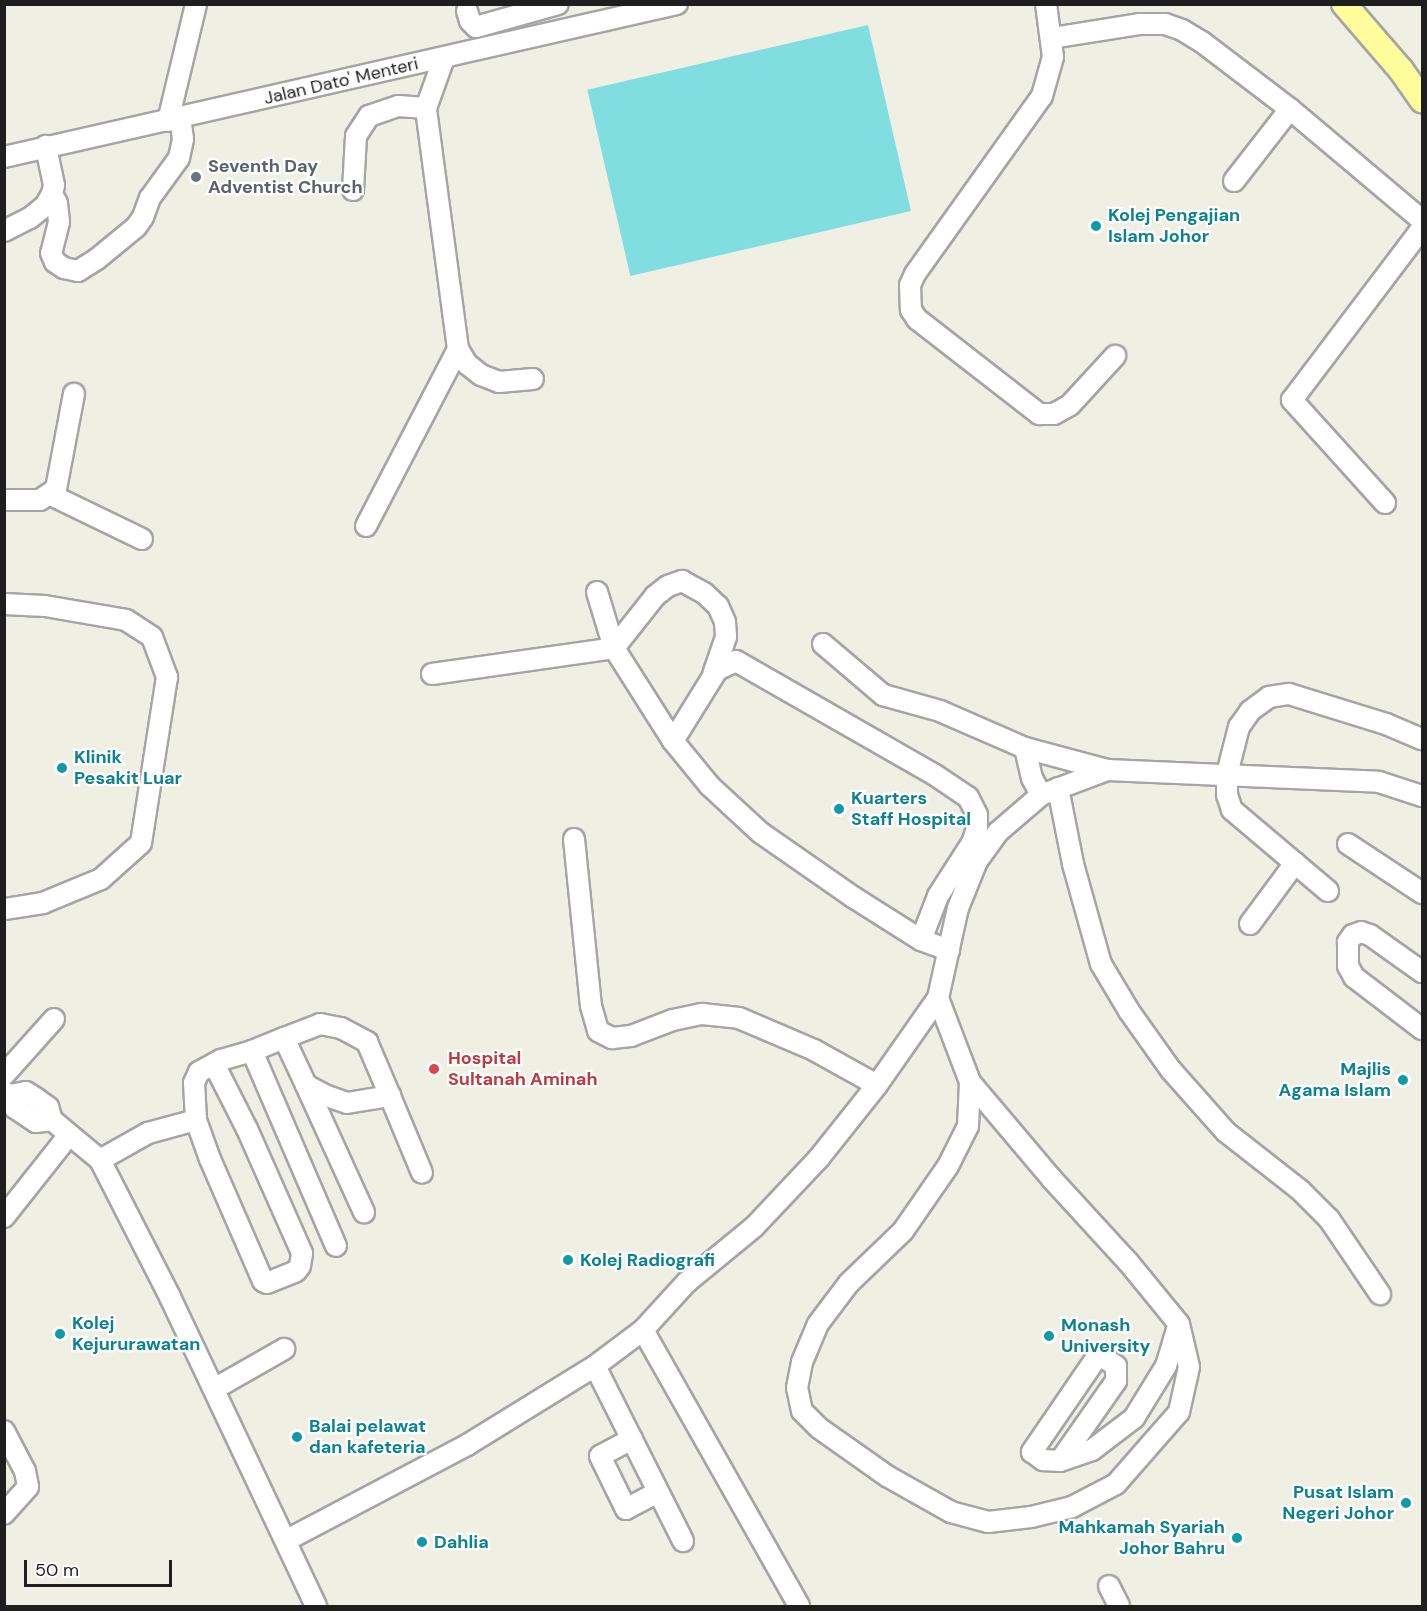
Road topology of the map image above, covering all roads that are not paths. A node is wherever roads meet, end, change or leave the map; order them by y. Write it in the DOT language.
graph roads {
  1 [pos="196,4"];
  2 [pos="558,4"];
  3 [pos="677,4"];
  4 [pos="1046,4"];
  5 [pos="1344,4"];
  6 [pos="655,7"];
  7 [pos="467,11"];
  8 [pos="1052,39"];
  9 [pos="444,58"];
  10 [pos="1422,100"];
  11 [pos="426,108"];
  12 [pos="1290,109"];
  13 [pos="174,119"];
  14 [pos="46,146"];
  15 [pos="4,157"];
  16 [pos="1234,181"];
  17 [pos="353,190"];
  18 [pos="52,194"];
  19 [pos="1422,220"];
  20 [pos="1422,228"];
  21 [pos="4,231"];
  22 [pos="458,349"];
  23 [pos="1115,356"];
  24 [pos="532,379"];
  25 [pos="74,394"];
  26 [pos="51,495"];
  27 [pos="4,500"];
  28 [pos="1385,503"];
  29 [pos="366,526"];
  30 [pos="142,539"];
  31 [pos="597,592"];
  32 [pos="4,604"];
  33 [pos="823,644"];
  34 [pos="614,648"];
  35 [pos="432,674"];
  36 [pos="710,682"];
  37 [pos="1422,739"];
  38 [pos="673,741"];
  39 [pos="1025,748"];
  40 [pos="1107,770"];
  41 [pos="1227,774"];
  42 [pos="1050,792"];
  43 [pos="1422,796"];
  44 [pos="573,839"];
  45 [pos="1348,844"];
  46 [pos="1295,863"];
  47 [pos="1328,891"];
  48 [pos="1422,893"];
  49 [pos="4,909"];
  50 [pos="1250,924"];
  51 [pos="921,940"];
  52 [pos="949,950"];
  53 [pos="1422,972"];
  54 [pos="938,998"];
  55 [pos="54,1019"];
  56 [pos="1422,1029"];
  57 [pos="284,1038"];
  58 [pos="252,1050"];
  59 [pos="214,1064"];
  60 [pos="4,1075"];
  61 [pos="970,1082"];
  62 [pos="306,1085"];
  63 [pos="877,1085"];
  64 [pos="7,1094"];
  65 [pos="390,1096"];
  66 [pos="196,1120"];
  67 [pos="69,1135"];
  68 [pos="100,1160"];
  69 [pos="422,1173"];
  70 [pos="364,1212"];
  71 [pos="4,1217"];
  72 [pos="336,1246"];
  73 [pos="1380,1294"];
  74 [pos="1179,1324"];
  75 [pos="643,1330"];
  76 [pos="284,1349"];
  77 [pos="595,1366"];
  78 [pos="214,1389"];
  79 [pos="4,1431"];
  80 [pos="632,1439"];
  81 [pos="1060,1461"];
  82 [pos="658,1491"];
  83 [pos="4,1514"];
  84 [pos="287,1540"];
  85 [pos="683,1541"];
  86 [pos="1109,1586"];
  87 [pos="308,1604"];
  88 [pos="799,1606"];
  89 [pos="1119,1606"];
  1 -- 13 [label="street"];
  2 -- 7 [label="street"];
  3 -- 6 [label="street, Jalan Dato' Menteri"];
  4 -- 8 [label="street"];
  5 -- 10 [label="main road"];
  6 -- 9 [label="street, Jalan Dato' Menteri"];
  8 -- 12 [label="street"];
  8 -- 23 [label="street"];
  9 -- 11 [label="street"];
  9 -- 13 [label="street, Jalan Dato' Menteri"];
  11 -- 17 [label="street"];
  11 -- 22 [label="street"];
  12 -- 16 [label="street"];
  12 -- 19 [label="street"];
  13 -- 14 [label="street, Jalan Dato' Menteri"];
  13 -- 18 [label="street"];
  14 -- 15 [label="street, Jalan Dato' Menteri"];
  14 -- 18 [label="street"];
  18 -- 21 [label="street"];
  20 -- 28 [label="street"];
  22 -- 24 [label="street"];
  22 -- 29 [label="street"];
  25 -- 26 [label="street"];
  26 -- 27 [label="street"];
  26 -- 30 [label="street"];
  31 -- 34 [label="street"];
  32 -- 49 [label="street"];
  33 -- 39 [label="street"];
  34 -- 35 [label="street"];
  34 -- 36 [label="street"];
  34 -- 38 [label="street"];
  36 -- 38 [label="street"];
  36 -- 51 [label="street"];
  37 -- 41 [label="street"];
  38 -- 51 [label="street"];
  39 -- 40 [label="street"];
  39 -- 42 [label="street"];
  40 -- 41 [label="street"];
  40 -- 42 [label="street"];
  41 -- 43 [label="street"];
  41 -- 46 [label="street"];
  42 -- 52 [label="street"];
  42 -- 73 [label="street"];
  44 -- 63 [label="street"];
  45 -- 48 [label="street"];
  46 -- 47 [label="street"];
  46 -- 50 [label="street"];
  51 -- 52 [label="street"];
  52 -- 54 [label="street"];
  53 -- 56 [label="street"];
  54 -- 61 [label="street"];
  54 -- 63 [label="street"];
  55 -- 60 [label="street"];
  57 -- 58 [label="street"];
  57 -- 62 [label="street"];
  57 -- 65 [label="street"];
  58 -- 59 [label="street"];
  58 -- 72 [label="street"];
  59 -- 66 [label="street"];
  59 -- 66 [label="street"];
  61 -- 74 [label="street"];
  61 -- 74 [label="street"];
  62 -- 65 [label="street"];
  62 -- 70 [label="street"];
  63 -- 75 [label="street"];
  64 -- 67 [label="street"];
  65 -- 69 [label="street"];
  66 -- 68 [label="street"];
  67 -- 68 [label="street"];
  67 -- 71 [label="street"];
  68 -- 78 [label="street"];
  74 -- 81 [label="street"];
  75 -- 77 [label="street"];
  75 -- 88 [label="street"];
  76 -- 78 [label="street"];
  77 -- 80 [label="street"];
  77 -- 84 [label="street"];
  78 -- 84 [label="street"];
  79 -- 83 [label="street"];
  80 -- 82 [label="street"];
  80 -- 82 [label="street"];
  81 -- 81 [label="street"];
  82 -- 85 [label="street"];
  84 -- 87 [label="street"];
  86 -- 89 [label="street"];
}
